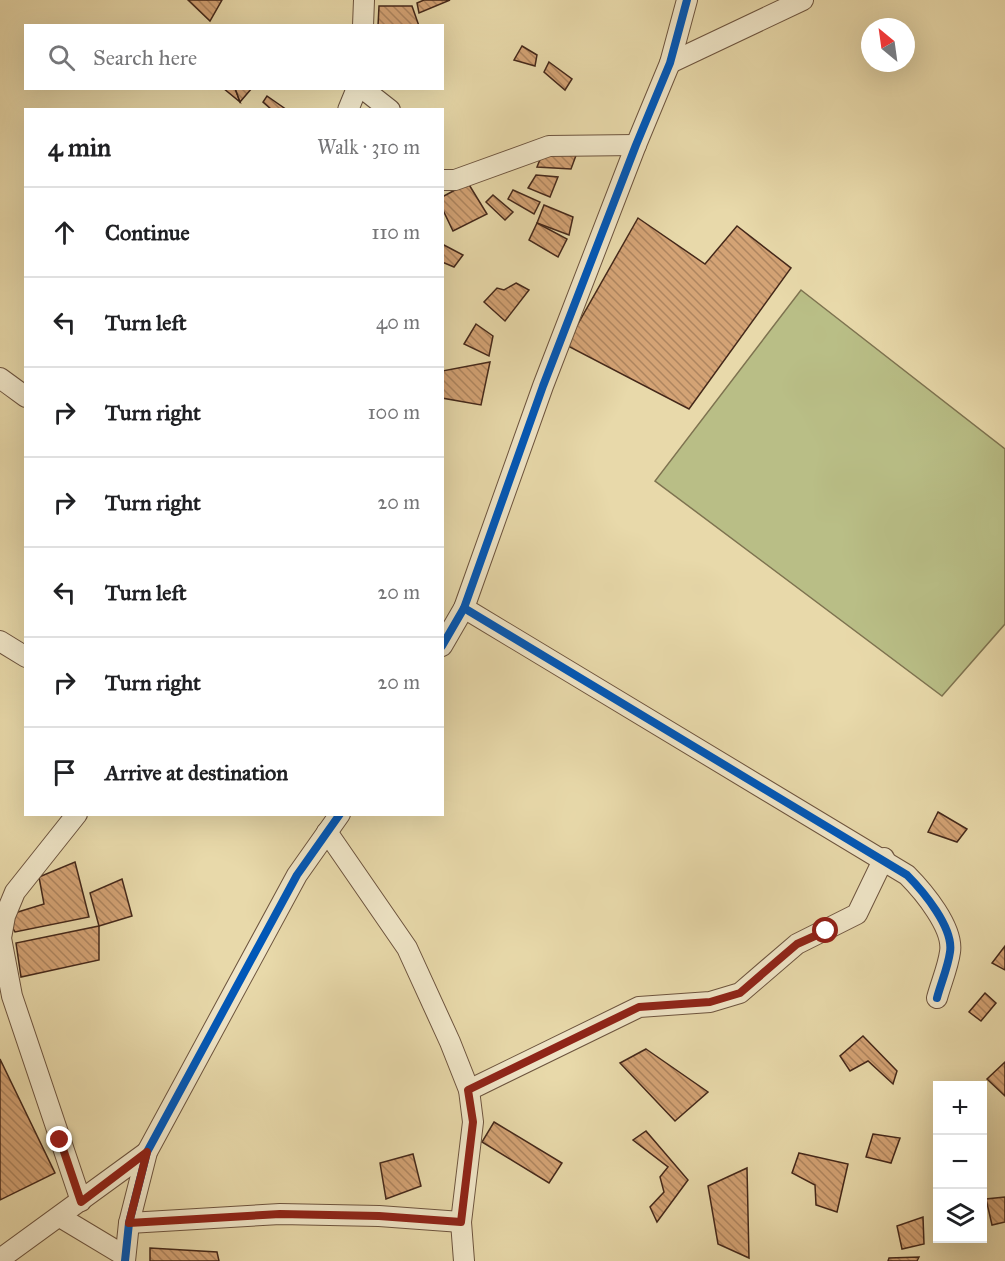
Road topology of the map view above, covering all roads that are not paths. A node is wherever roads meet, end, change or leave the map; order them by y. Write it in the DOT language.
graph roads {
  1 [pos="364,0"];
  2 [pos="687,0"];
  3 [pos="803,0"];
  4 [pos="363,24"];
  5 [pos="670,63"];
  6 [pos="356,90"];
  7 [pos="365,90"];
  8 [pos="349,108"];
  9 [pos="387,108"];
  10 [pos="636,145"];
  11 [pos="447,175"];
  12 [pos="0,378"];
  13 [pos="24,396"];
  14 [pos="464,608"];
  15 [pos="0,641"];
  16 [pos="444,643"];
  17 [pos="24,656"];
  18 [pos="75,816"];
  19 [pos="339,816"];
  20 [pos="327,832"];
  21 [pos="884,858"];
  22 [pos="937,998"];
  23 [pos="468,1090"];
  24 [pos="147,1152"];
  25 [pos="81,1202"];
  26 [pos="60,1217"];
  27 [pos="461,1222"];
  28 [pos="129,1223"];
  29 [pos="125,1258"];
  30 [pos="0,1259"];
  31 [pos="464,1261"];
  1 -- 4 [label="street"];
  2 -- 5 [label="street"];
  3 -- 5 [label="street"];
  5 -- 10 [label="street"];
  6 -- 8 [label="street"];
  7 -- 9 [label="street"];
  10 -- 11 [label="street"];
  10 -- 14 [label="street"];
  12 -- 13 [label="street"];
  14 -- 16 [label="street"];
  14 -- 21 [label="street"];
  15 -- 17 [label="street"];
  18 -- 25 [label="street"];
  19 -- 20 [label="street"];
  20 -- 23 [label="street"];
  20 -- 24 [label="street"];
  21 -- 22 [label="street"];
  21 -- 23 [label="street"];
  23 -- 27 [label="street"];
  24 -- 25 [label="street"];
  24 -- 28 [label="street"];
  25 -- 26 [label="street"];
  26 -- 29 [label="street"];
  26 -- 30 [label="street"];
  27 -- 28 [label="street"];
  27 -- 31 [label="street"];
  28 -- 29 [label="street"];
}
